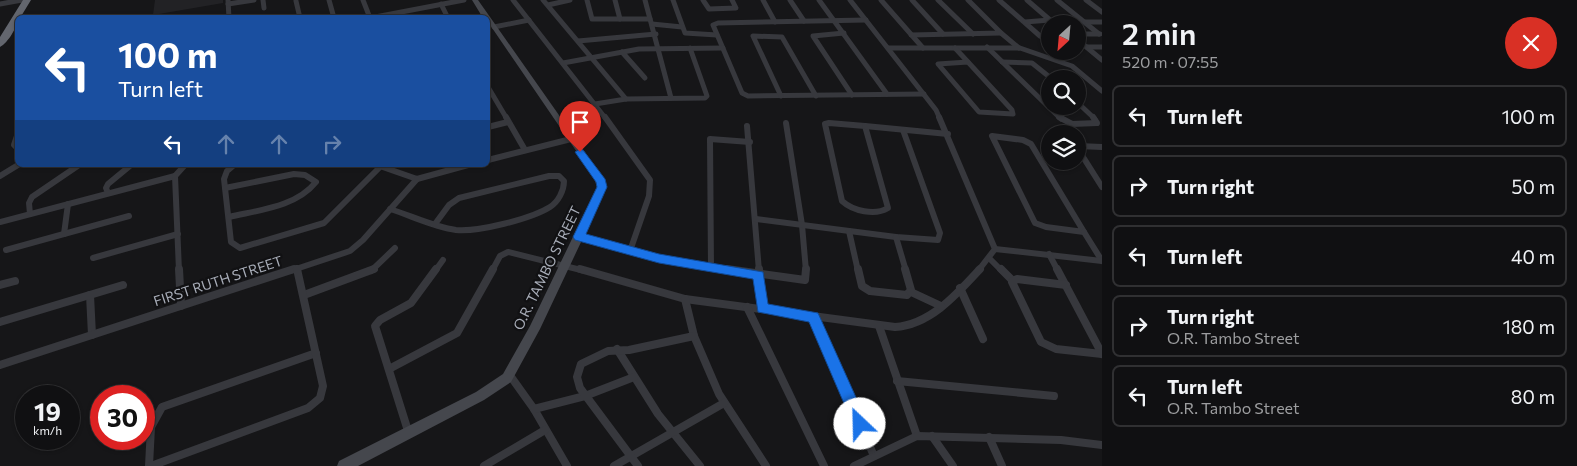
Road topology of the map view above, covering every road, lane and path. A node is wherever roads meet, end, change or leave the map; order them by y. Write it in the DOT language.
graph roads {
  1 [pos="22,0"];
  2 [pos="28,0"];
  3 [pos="254,0"];
  4 [pos="263,0"];
  5 [pos="328,0"];
  6 [pos="363,0"];
  7 [pos="424,0"];
  8 [pos="464,0"];
  9 [pos="475,0"];
  10 [pos="513,0"];
  11 [pos="543,0"];
  12 [pos="570,0"];
  13 [pos="587,0"];
  14 [pos="615,0"];
  15 [pos="645,0"];
  16 [pos="673,0"];
  17 [pos="703,0"];
  18 [pos="732,0"];
  19 [pos="763,0"];
  20 [pos="790,0"];
  21 [pos="819,0"];
  22 [pos="850,0"];
  23 [pos="881,0"];
  24 [pos="912,0"];
  25 [pos="938,0"];
  26 [pos="968,0"];
  27 [pos="999,0"];
  28 [pos="1027,0"];
  29 [pos="1057,0"];
  30 [pos="1086,0"];
  31 [pos="296,1"];
  32 [pos="228,2"];
  33 [pos="0,4"];
  34 [pos="441,4"];
  35 [pos="548,5"];
  36 [pos="428,7"];
  37 [pos="264,8"];
  38 [pos="1102,12"];
  39 [pos="18,15"];
  40 [pos="229,15"];
  41 [pos="299,15"];
  42 [pos="333,15"];
  43 [pos="369,15"];
  44 [pos="386,15"];
  45 [pos="446,15"];
  46 [pos="485,15"];
  47 [pos="1076,15"];
  48 [pos="620,19"];
  49 [pos="15,20"];
  50 [pos="529,20"];
  51 [pos="866,20"];
  52 [pos="651,21"];
  53 [pos="804,21"];
  54 [pos="835,21"];
  55 [pos="490,22"];
  56 [pos="775,22"];
  57 [pos="1025,22"];
  58 [pos="1086,22"];
  59 [pos="1102,22"];
  60 [pos="1086,23"];
  61 [pos="494,27"];
  62 [pos="682,27"];
  63 [pos="844,33"];
  64 [pos="1000,33"];
  65 [pos="656,34"];
  66 [pos="911,34"];
  67 [pos="943,34"];
  68 [pos="973,34"];
  69 [pos="1086,34"];
  70 [pos="1101,34"];
  71 [pos="717,35"];
  72 [pos="1041,36"];
  73 [pos="578,41"];
  74 [pos="0,44"];
  75 [pos="1087,47"];
  76 [pos="1102,47"];
  77 [pos="690,48"];
  78 [pos="723,48"];
  79 [pos="889,48"];
  80 [pos="923,48"];
  81 [pos="955,48"];
  82 [pos="987,48"];
  83 [pos="1020,48"];
  84 [pos="659,49"];
  85 [pos="622,52"];
  86 [pos="1041,54"];
  87 [pos="592,57"];
  88 [pos="1057,60"];
  89 [pos="1102,60"];
  90 [pos="968,62"];
  91 [pos="1002,62"];
  92 [pos="562,63"];
  93 [pos="1041,70"];
  94 [pos="646,78"];
  95 [pos="490,90"];
  96 [pos="1102,91"];
  97 [pos="887,94"];
  98 [pos="924,94"];
  99 [pos="852,95"];
  100 [pos="781,96"];
  101 [pos="816,96"];
  102 [pos="671,98"];
  103 [pos="626,99"];
  104 [pos="1041,100"];
  105 [pos="595,104"];
  106 [pos="1086,111"];
  107 [pos="1056,115"];
  108 [pos="508,122"];
  109 [pos="786,123"];
  110 [pos="490,126"];
  111 [pos="748,126"];
  112 [pos="865,126"];
  113 [pos="903,130"];
  114 [pos="948,134"];
  115 [pos="571,140"];
  116 [pos="750,142"];
  117 [pos="1086,148"];
  118 [pos="1102,148"];
  119 [pos="526,150"];
  120 [pos="490,159"];
  121 [pos="1086,161"];
  122 [pos="15,167"];
  123 [pos="76,167"];
  124 [pos="129,167"];
  125 [pos="183,167"];
  126 [pos="232,167"];
  127 [pos="378,167"];
  128 [pos="382,167"];
  129 [pos="461,167"];
  130 [pos="0,176"];
  131 [pos="174,176"];
  132 [pos="417,179"];
  133 [pos="1102,187"];
  134 [pos="225,188"];
  135 [pos="108,193"];
  136 [pos="68,204"];
  137 [pos="390,209"];
  138 [pos="30,214"];
  139 [pos="129,216"];
  140 [pos="229,218"];
  141 [pos="756,219"];
  142 [pos="0,222"];
  143 [pos="435,224"];
  144 [pos="802,225"];
  145 [pos="849,232"];
  146 [pos="1085,232"];
  147 [pos="64,234"];
  148 [pos="178,234"];
  149 [pos="579,237"];
  150 [pos="896,237"];
  151 [pos="396,248"];
  152 [pos="995,249"];
  153 [pos="6,250"];
  154 [pos="630,252"];
  155 [pos="1049,254"];
  156 [pos="93,258"];
  157 [pos="990,258"];
  158 [pos="443,260"];
  159 [pos="565,265"];
  160 [pos="711,267"];
  161 [pos="297,269"];
  162 [pos="759,275"];
  163 [pos="1013,280"];
  164 [pos="16,281"];
  165 [pos="0,285"];
  166 [pos="123,285"];
  167 [pos="1066,285"];
  168 [pos="960,288"];
  169 [pos="911,292"];
  170 [pos="90,295"];
  171 [pos="304,295"];
  172 [pos="685,299"];
  173 [pos="181,306"];
  174 [pos="940,306"];
  175 [pos="747,307"];
  176 [pos="762,309"];
  177 [pos="813,317"];
  178 [pos="0,322"];
  179 [pos="879,326"];
  180 [pos="92,334"];
  181 [pos="694,336"];
  182 [pos="983,339"];
  183 [pos="617,349"];
  184 [pos="316,353"];
  185 [pos="1102,354"];
  186 [pos="0,365"];
  187 [pos="389,369"];
  188 [pos="509,374"];
  189 [pos="634,377"];
  190 [pos="897,381"];
  191 [pos="585,396"];
  192 [pos="1054,396"];
  193 [pos="724,403"];
  194 [pos="534,409"];
  195 [pos="546,430"];
  196 [pos="673,431"];
  197 [pos="409,434"];
  198 [pos="917,436"];
  199 [pos="932,436"];
  200 [pos="989,437"];
  201 [pos="1102,445"];
  202 [pos="631,456"];
  203 [pos="874,456"];
  204 [pos="362,462"];
  205 [pos="150,466"];
  206 [pos="344,466"];
  207 [pos="484,466"];
  208 [pos="567,466"];
  209 [pos="614,466"];
  210 [pos="638,466"];
  211 [pos="700,466"];
  212 [pos="766,466"];
  213 [pos="824,466"];
  214 [pos="854,466"];
  215 [pos="953,466"];
  216 [pos="1002,466"];
  1 -- 33 [label="street"];
  2 -- 39 [label="highway"];
  3 -- 32 [label="street"];
  4 -- 37 [label="street"];
  5 -- 42 [label="street"];
  6 -- 43 [label="street"];
  7 -- 36 [label="street"];
  8 -- 34 [label="street"];
  9 -- 46 [label="street, O.R. TAMBO STREET"];
  10 -- 50 [label="street"];
  11 -- 35 [label="street"];
  12 -- 35 [label="street"];
  13 -- 48 [label="street"];
  14 -- 48 [label="street"];
  15 -- 52 [label="street"];
  16 -- 62 [label="street"];
  17 -- 18 [label="street"];
  19 -- 56 [label="street"];
  20 -- 53 [label="street"];
  21 -- 54 [label="street"];
  22 -- 51 [label="street"];
  23 -- 66 [label="street"];
  24 -- 67 [label="street"];
  25 -- 68 [label="street"];
  26 -- 64 [label="street"];
  27 -- 57 [label="street"];
  28 -- 57 [label="street"];
  29 -- 47 [label="street"];
  30 -- 38 [label="street"];
  31 -- 41 [label="street"];
  32 -- 40 [label="street"];
  34 -- 36 [label="street"];
  34 -- 45 [label="street"];
  35 -- 73 [label="street"];
  36 -- 44 [label="street"];
  48 -- 52 [label="street"];
  49 -- 74 [label="highway"];
  50 -- 61 [label="street"];
  50 -- 92 [label="street"];
  51 -- 54 [label="street"];
  51 -- 79 [label="street"];
  52 -- 62 [label="street"];
  52 -- 65 [label="street"];
  53 -- 54 [label="street"];
  53 -- 56 [label="street"];
  54 -- 63 [label="street"];
  55 -- 61 [label="street, O.R. TAMBO STREET"];
  56 -- 71 [label="street"];
  57 -- 72 [label="street"];
  58 -- 59 [label="street"];
  60 -- 70 [label="street"];
  61 -- 115 [label="street, O.R. TAMBO STREET"];
  62 -- 71 [label="street"];
  63 -- 97 [label="street"];
  63 -- 99 [label="street"];
  64 -- 68 [label="street"];
  64 -- 83 [label="street"];
  65 -- 73 [label="street"];
  65 -- 84 [label="street"];
  66 -- 67 [label="street"];
  66 -- 80 [label="street"];
  67 -- 68 [label="street"];
  69 -- 70 [label="street"];
  71 -- 78 [label="street"];
  73 -- 87 [label="street"];
  75 -- 76 [label="street"];
  75 -- 89 [label="street"];
  77 -- 78 [label="street"];
  77 -- 84 [label="street"];
  77 -- 102 [label="street"];
  78 -- 100 [label="street"];
  79 -- 80 [label="street"];
  79 -- 98 [label="street"];
  80 -- 81 [label="street"];
  81 -- 82 [label="street"];
  81 -- 90 [label="street"];
  82 -- 83 [label="street"];
  82 -- 91 [label="street"];
  83 -- 86 [label="street"];
  84 -- 85 [label="street"];
  84 -- 102 [label="street"];
  85 -- 87 [label="street"];
  85 -- 94 [label="street"];
  87 -- 92 [label="street"];
  87 -- 103 [label="street"];
  88 -- 96 [label="street"];
  90 -- 90 [label="street"];
  91 -- 93 [label="street"];
  91 -- 104 [label="street"];
  92 -- 105 [label="street"];
  95 -- 108 [label="street"];
  97 -- 98 [label="street"];
  97 -- 99 [label="street"];
  98 -- 114 [label="street"];
  99 -- 101 [label="street"];
  100 -- 101 [label="street"];
  100 -- 101 [label="street"];
  102 -- 103 [label="street"];
  103 -- 105 [label="street"];
  105 -- 154 [label="street"];
  106 -- 107 [label="street"];
  108 -- 110 [label="street"];
  108 -- 119 [label="street"];
  109 -- 144 [label="street"];
  111 -- 116 [label="street"];
  112 -- 112 [label="street"];
  112 -- 113 [label="street"];
  113 -- 114 [label="street"];
  113 -- 150 [label="street"];
  114 -- 152 [label="street"];
  115 -- 119 [label="street"];
  115 -- 149 [label="street, O.R. TAMBO STREET"];
  116 -- 141 [label="street"];
  116 -- 160 [label="street"];
  117 -- 118 [label="street"];
  119 -- 120 [label="street"];
  121 -- 133 [label="street"];
  122 -- 130 [label="street"];
  123 -- 138 [label="street"];
  124 -- 135 [label="street"];
  125 -- 131 [label="street"];
  126 -- 134 [label="street"];
  127 -- 140 [label="street"];
  128 -- 132 [label="street"];
  129 -- 132 [label="street"];
  131 -- 135 [label="street"];
  131 -- 148 [label="street"];
  132 -- 137 [label="street, FIRST RUTH STREET"];
  134 -- 140 [label="street"];
  134 -- 140 [label="street"];
  135 -- 136 [label="street"];
  136 -- 138 [label="street"];
  136 -- 147 [label="street"];
  137 -- 143 [label="street"];
  137 -- 161 [label="street, FIRST RUTH STREET"];
  138 -- 142 [label="street"];
  139 -- 147 [label="street"];
  141 -- 144 [label="street"];
  141 -- 162 [label="street"];
  143 -- 143 [label="street"];
  144 -- 145 [label="street"];
  144 -- 162 [label="street"];
  145 -- 150 [label="street"];
  145 -- 169 [label="street"];
  146 -- 146 [label="street"];
  146 -- 155 [label="street"];
  147 -- 153 [label="street"];
  148 -- 156 [label="street"];
  148 -- 173 [label="street"];
  149 -- 154 [label="street"];
  149 -- 159 [label="street, O.R. TAMBO STREET"];
  150 -- 169 [label="street"];
  151 -- 171 [label="street"];
  152 -- 155 [label="street"];
  152 -- 157 [label="street"];
  154 -- 160 [label="street"];
  155 -- 167 [label="street"];
  157 -- 163 [label="street"];
  157 -- 168 [label="street"];
  158 -- 187 [label="street"];
  159 -- 172 [label="street"];
  159 -- 187 [label="street"];
  159 -- 188 [label="street, O.R. TAMBO STREET"];
  160 -- 162 [label="street"];
  161 -- 171 [label="street"];
  161 -- 173 [label="street, FIRST RUTH STREET"];
  162 -- 176 [label="street"];
  163 -- 167 [label="street"];
  163 -- 185 [label="street"];
  164 -- 165 [label="street"];
  166 -- 170 [label="street"];
  167 -- 185 [label="street"];
  168 -- 174 [label="street"];
  168 -- 182 [label="street"];
  169 -- 174 [label="street"];
  170 -- 178 [label="street"];
  170 -- 180 [label="street"];
  171 -- 184 [label="street"];
  172 -- 175 [label="street"];
  172 -- 181 [label="street"];
  173 -- 180 [label="street, FIRST RUTH STREET"];
  174 -- 179 [label="street"];
  175 -- 176 [label="street"];
  175 -- 213 [label="street"];
  176 -- 177 [label="street"];
  177 -- 179 [label="street"];
  177 -- 203 [label="street"];
  179 -- 190 [label="street"];
  180 -- 186 [label="street, FIRST RUTH STREET"];
  181 -- 183 [label="street"];
  181 -- 193 [label="street"];
  183 -- 189 [label="street"];
  183 -- 191 [label="street"];
  184 -- 205 [label="street"];
  184 -- 205 [label="street"];
  187 -- 197 [label="street"];
  188 -- 194 [label="street"];
  188 -- 197 [label="street, O.R. TAMBO STREET"];
  189 -- 191 [label="street"];
  189 -- 196 [label="street"];
  190 -- 192 [label="street"];
  190 -- 198 [label="street"];
  191 -- 194 [label="street"];
  191 -- 202 [label="street"];
  193 -- 196 [label="street"];
  193 -- 212 [label="street"];
  194 -- 195 [label="street"];
  195 -- 207 [label="street"];
  195 -- 208 [label="street"];
  196 -- 202 [label="street"];
  196 -- 211 [label="street"];
  197 -- 204 [label="street, O.R. TAMBO STREET"];
  198 -- 199 [label="street"];
  198 -- 203 [label="street"];
  199 -- 200 [label="street"];
  199 -- 215 [label="street"];
  200 -- 201 [label="street"];
  200 -- 216 [label="street"];
  202 -- 209 [label="street"];
  202 -- 210 [label="street"];
  203 -- 214 [label="street"];
  204 -- 206 [label="street, O.R. TAMBO STREET"];
}
